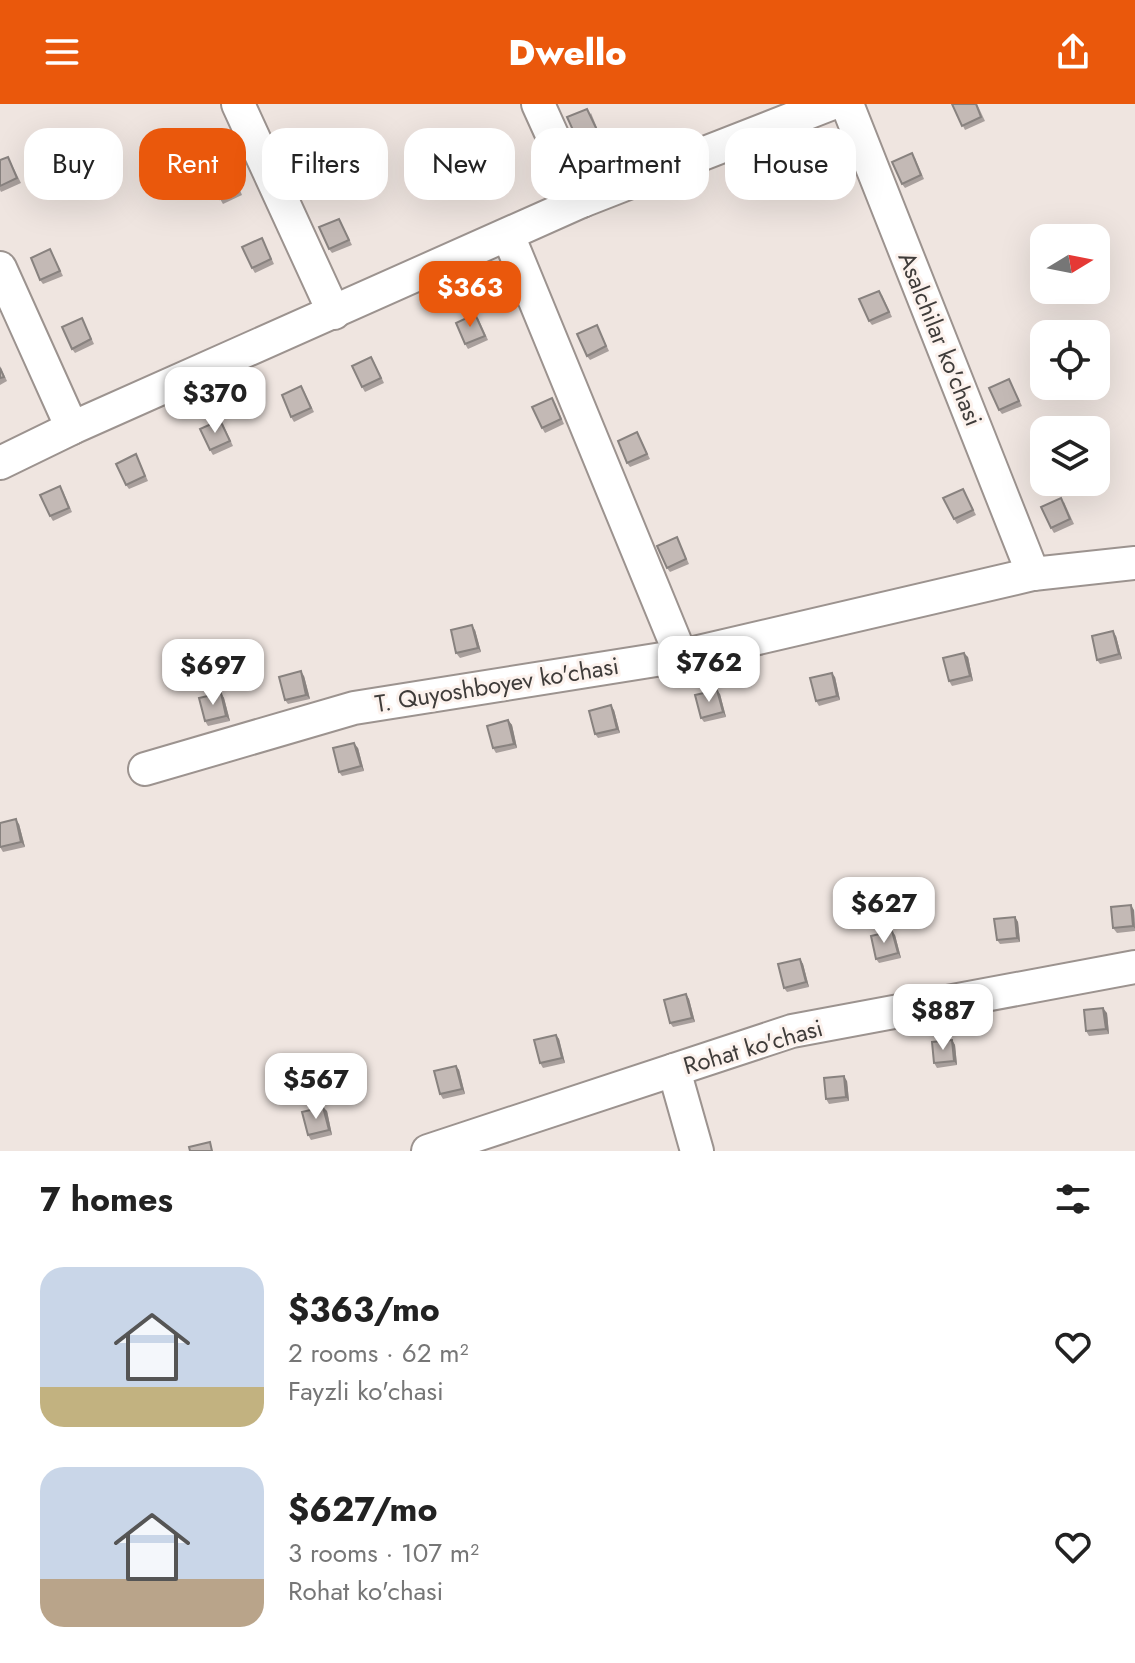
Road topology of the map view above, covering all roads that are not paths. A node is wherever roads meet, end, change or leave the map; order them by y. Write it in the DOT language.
graph roads {
  1 [pos="238,104"];
  2 [pos="538,104"];
  3 [pos="830,104"];
  4 [pos="847,104"];
  5 [pos="582,201"];
  6 [pos="508,235"];
  7 [pos="0,268"];
  8 [pos="334,313"];
  9 [pos="72,428"];
  10 [pos="0,463"];
  11 [pos="1135,563"];
  12 [pos="1033,574"];
  13 [pos="681,656"];
  14 [pos="145,769"];
  15 [pos="1135,967"];
  16 [pos="674,1070"];
  17 [pos="428,1151"];
  18 [pos="697,1151"];
  1 -- 8 [label="street"];
  2 -- 5 [label="street"];
  3 -- 5 [label="street"];
  4 -- 12 [label="street, Asalchilar ko'chasi"];
  5 -- 6 [label="street"];
  6 -- 8 [label="street"];
  6 -- 13 [label="street"];
  7 -- 9 [label="street"];
  8 -- 9 [label="street"];
  9 -- 10 [label="street"];
  11 -- 12 [label="street, T. Quyoshboyev ko'chasi"];
  12 -- 13 [label="street, T. Quyoshboyev ko'chasi"];
  13 -- 14 [label="street, T. Quyoshboyev ko'chasi"];
  15 -- 16 [label="street, Rohat ko'chasi"];
  16 -- 17 [label="street, Rohat ko'chasi"];
  16 -- 18 [label="street"];
}
